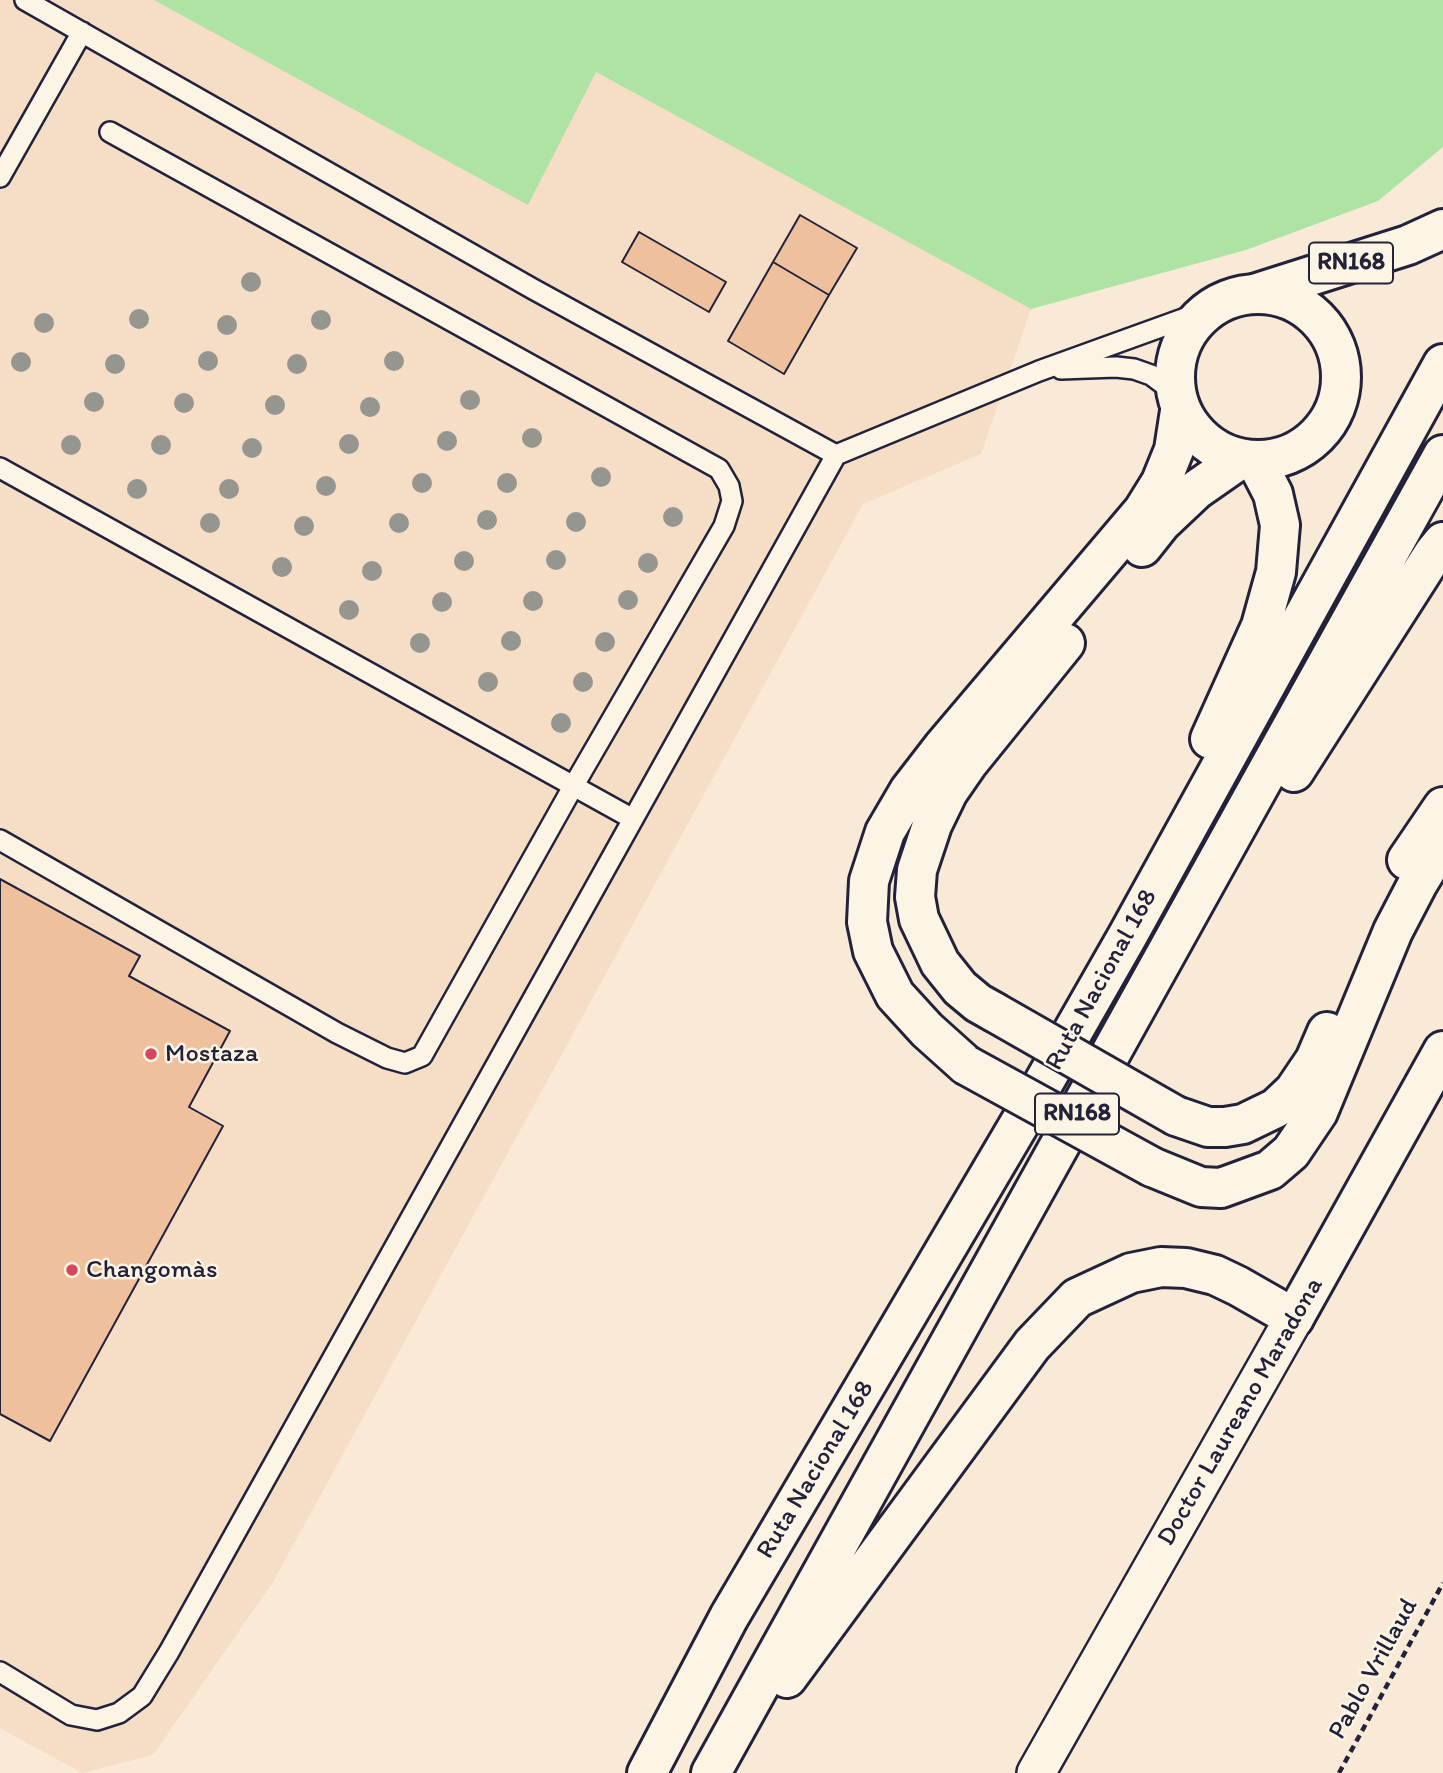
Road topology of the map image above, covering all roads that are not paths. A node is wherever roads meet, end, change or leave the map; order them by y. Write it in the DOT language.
graph roads {
  1 [pos="25,0"];
  2 [pos="82,33"];
  3 [pos="110,132"];
  4 [pos="0,177"];
  5 [pos="1443,229"];
  6 [pos="1257,293"];
  7 [pos="1205,311"];
  8 [pos="1443,364"];
  9 [pos="1039,371"];
  10 [pos="1177,402"];
  11 [pos="1443,455"];
  12 [pos="836,456"];
  13 [pos="1248,460"];
  14 [pos="0,468"];
  15 [pos="1443,542"];
  16 [pos="574,785"];
  17 [pos="1443,807"];
  18 [pos="634,819"];
  19 [pos="0,840"];
  20 [pos="1443,842"];
  21 [pos="1128,935"];
  22 [pos="1166,954"];
  23 [pos="1443,1051"];
  24 [pos="1294,1318"];
  25 [pos="0,1672"];
  26 [pos="648,1773"];
  27 [pos="711,1773"];
  28 [pos="718,1773"];
  29 [pos="1036,1773"];
  1 -- 2 [label="lane"];
  2 -- 4 [label="lane"];
  2 -- 12 [label="lane"];
  3 -- 16 [label="lane"];
  5 -- 6 [label="main road, RN168"];
  6 -- 7 [label="main road"];
  6 -- 13 [label="main road"];
  7 -- 9 [label="lane"];
  7 -- 10 [label="main road"];
  8 -- 21 [label="main road, Ruta Nacional 168 / RN168"];
  9 -- 10 [label="lane"];
  9 -- 12 [label="lane"];
  10 -- 13 [label="main road"];
  10 -- 20 [label="main road, bridge"];
  11 -- 22 [label="main road, Ruta Nacional 168 / RN168"];
  12 -- 18 [label="lane"];
  13 -- 17 [label="main road, bridge"];
  13 -- 21 [label="main road, RN168"];
  14 -- 16 [label="lane"];
  15 -- 22 [label="main road, RN168"];
  16 -- 18 [label="lane"];
  16 -- 19 [label="lane"];
  18 -- 25 [label="lane"];
  21 -- 26 [label="main road, Ruta Nacional 168 / RN168"];
  22 -- 27 [label="main road, Ruta Nacional 168 / RN168"];
  23 -- 24 [label="main road, Doctor Laureano Maradona"];
  24 -- 28 [label="main road"];
  24 -- 29 [label="street, Doctor Laureano Maradona"];
}
